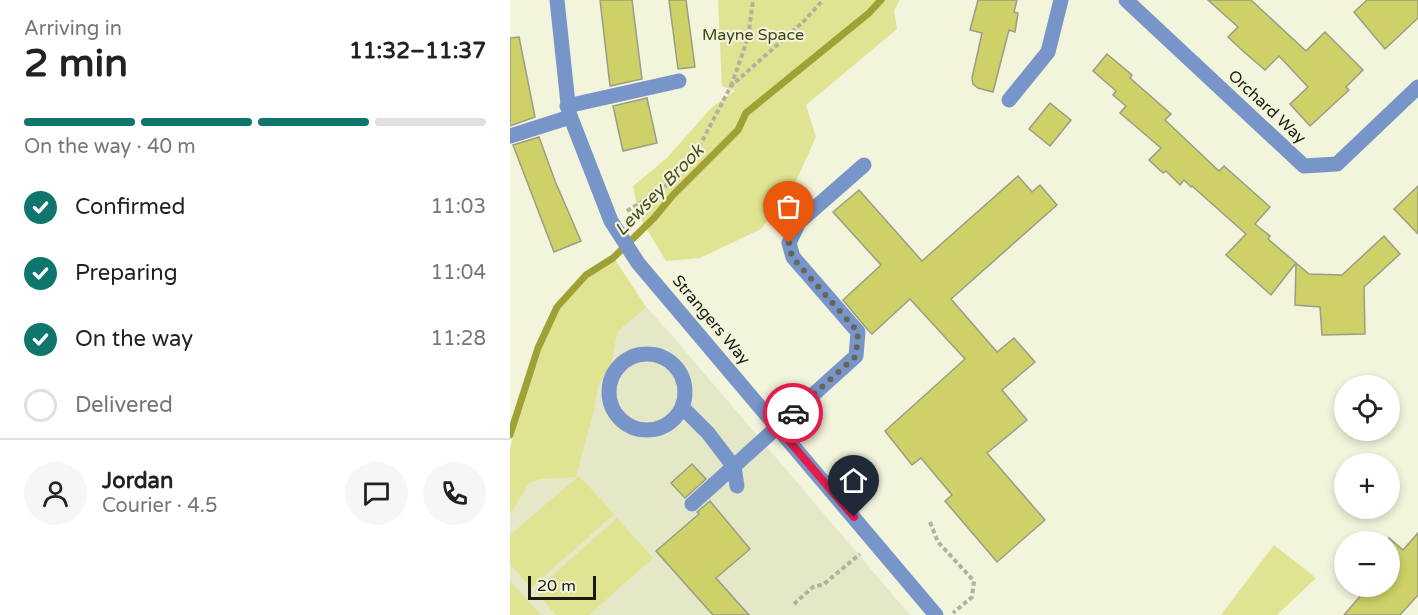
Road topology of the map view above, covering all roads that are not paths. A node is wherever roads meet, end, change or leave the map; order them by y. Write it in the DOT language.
graph roads {
  1 [pos="557,0"];
  2 [pos="1061,0"];
  3 [pos="1126,0"];
  4 [pos="680,81"];
  5 [pos="1418,87"];
  6 [pos="1009,100"];
  7 [pos="568,111"];
  8 [pos="510,136"];
  9 [pos="864,165"];
  10 [pos="682,407"];
  11 [pos="778,428"];
  12 [pos="734,467"];
  13 [pos="737,486"];
  14 [pos="692,504"];
  15 [pos="936,615"];
  1 -- 7 [label="street, Strangers Way"];
  2 -- 6 [label="street"];
  3 -- 5 [label="street, Orchard Way"];
  4 -- 7 [label="street"];
  7 -- 8 [label="street"];
  7 -- 11 [label="street, Strangers Way"];
  9 -- 11 [label="street"];
  10 -- 10 [label="street"];
  10 -- 12 [label="street"];
  11 -- 12 [label="street"];
  11 -- 15 [label="street, Strangers Way"];
  12 -- 13 [label="street"];
  12 -- 14 [label="street"];
}
